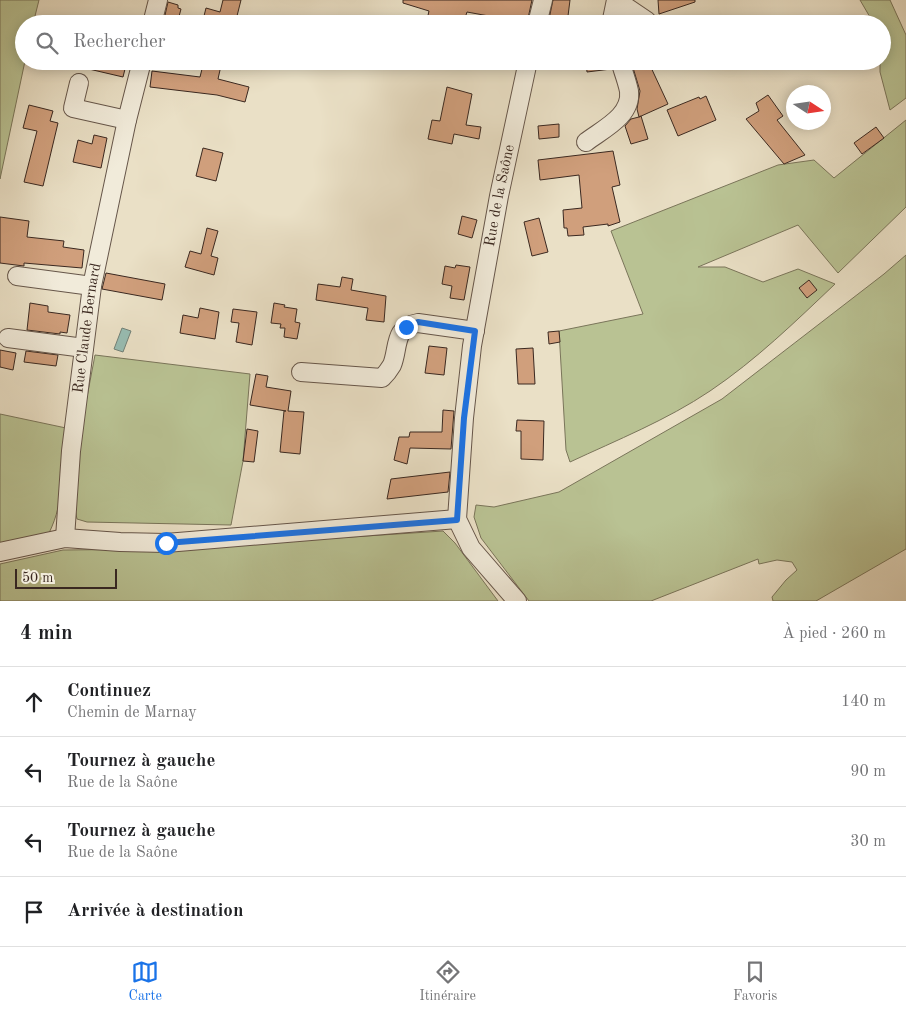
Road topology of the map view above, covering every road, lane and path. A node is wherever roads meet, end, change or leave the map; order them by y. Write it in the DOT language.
graph roads {
  1 [pos="158,0"];
  2 [pos="543,0"];
  3 [pos="616,0"];
  4 [pos="154,15"];
  5 [pos="539,15"];
  6 [pos="613,15"];
  7 [pos="638,15"];
  8 [pos="140,70"];
  9 [pos="526,70"];
  10 [pos="623,70"];
  11 [pos="79,83"];
  12 [pos="127,120"];
  13 [pos="586,142"];
  14 [pos="17,276"];
  15 [pos="92,286"];
  16 [pos="475,331"];
  17 [pos="8,338"];
  18 [pos="84,348"];
  19 [pos="301,372"];
  20 [pos="457,520"];
  21 [pos="65,538"];
  22 [pos="0,552"];
  23 [pos="517,601"];
  1 -- 4 [label="street"];
  2 -- 5 [label="street"];
  3 -- 6 [label="street"];
  3 -- 7 [label="street"];
  8 -- 12 [label="street, Rue Claude Bernard"];
  9 -- 16 [label="street, Rue de la Saône"];
  10 -- 13 [label="street"];
  11 -- 12 [label="street"];
  12 -- 15 [label="street, Rue Claude Bernard"];
  14 -- 15 [label="street"];
  15 -- 18 [label="street, Rue Claude Bernard"];
  16 -- 19 [label="street"];
  16 -- 20 [label="street, Rue de la Saône"];
  17 -- 18 [label="street"];
  18 -- 21 [label="street, Rue Claude Bernard"];
  20 -- 21 [label="street"];
  20 -- 23 [label="street"];
  21 -- 22 [label="street"];
}
